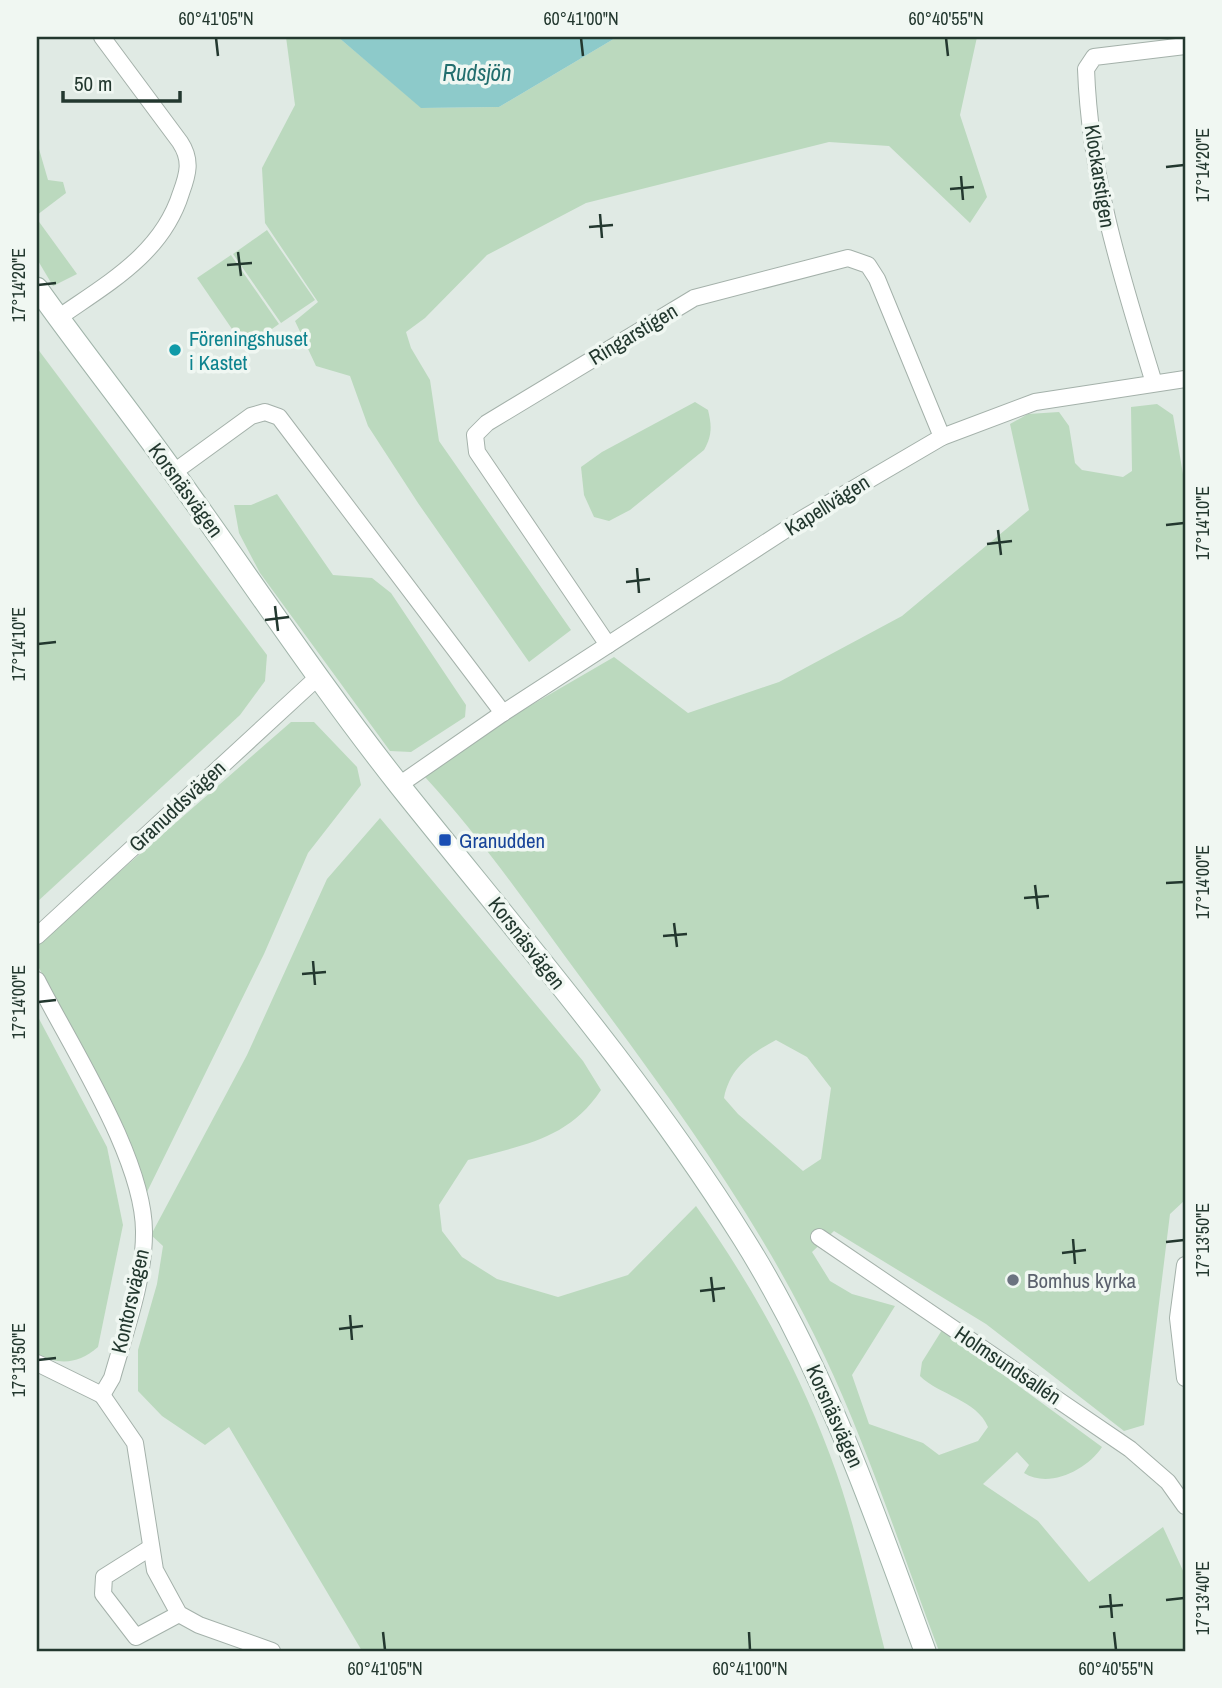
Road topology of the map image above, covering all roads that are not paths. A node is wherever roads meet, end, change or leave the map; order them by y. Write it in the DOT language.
graph roads {
  1 [pos="102,37"];
  2 [pos="1185,46"];
  3 [pos="37,288"];
  4 [pos="58,318"];
  5 [pos="1185,379"];
  6 [pos="1154,383"];
  7 [pos="942,437"];
  8 [pos="174,472"];
  9 [pos="608,645"];
  10 [pos="318,677"];
  11 [pos="503,713"];
  12 [pos="399,785"];
  13 [pos="37,936"];
  14 [pos="37,981"];
  15 [pos="819,1237"];
  16 [pos="1185,1265"];
  17 [pos="37,1363"];
  18 [pos="1185,1378"];
  19 [pos="102,1395"];
  20 [pos="1185,1506"];
  21 [pos="150,1548"];
  22 [pos="178,1614"];
  23 [pos="272,1651"];
  24 [pos="925,1651"];
  1 -- 4 [label="street"];
  2 -- 6 [label="street, Klockarstigen"];
  3 -- 4 [label="street, Korsnäsvägen"];
  4 -- 8 [label="street, Korsnäsvägen"];
  5 -- 6 [label="street, Kapellvägen"];
  6 -- 7 [label="street, Kapellvägen"];
  7 -- 9 [label="street, Kapellvägen"];
  7 -- 9 [label="street, Ringarstigen"];
  8 -- 10 [label="street, Korsnäsvägen"];
  8 -- 11 [label="street"];
  9 -- 11 [label="street, Kapellvägen"];
  10 -- 12 [label="street, Korsnäsvägen"];
  10 -- 13 [label="street, Granuddsvägen"];
  11 -- 12 [label="street, Kapellvägen"];
  12 -- 24 [label="street, Korsnäsvägen"];
  14 -- 19 [label="street, Kontorsvägen"];
  15 -- 20 [label="street, Holmsundsallén"];
  16 -- 18 [label="street"];
  17 -- 19 [label="street"];
  19 -- 21 [label="street"];
  21 -- 22 [label="street"];
  21 -- 22 [label="street"];
  22 -- 23 [label="street"];
}
